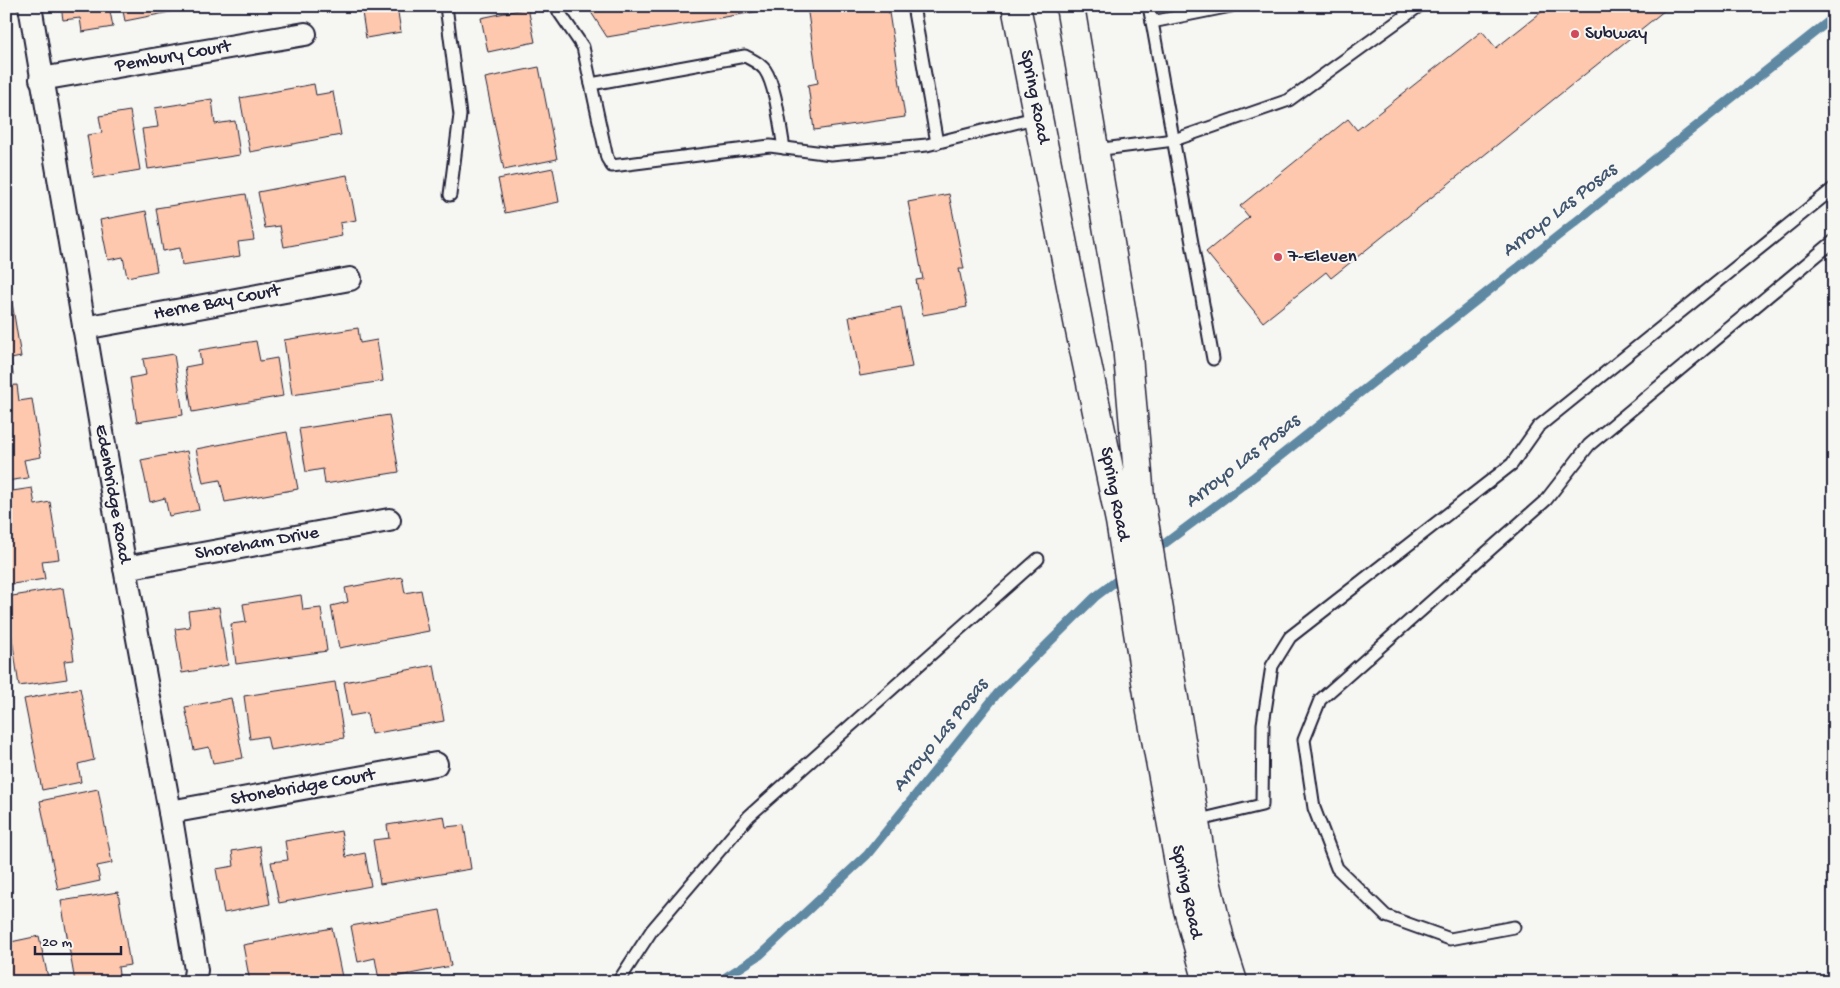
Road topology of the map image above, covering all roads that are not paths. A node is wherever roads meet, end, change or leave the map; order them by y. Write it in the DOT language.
graph roads {
  1 [pos="30,6"];
  2 [pos="446,6"];
  3 [pos="558,6"];
  4 [pos="913,6"];
  5 [pos="1016,6"];
  6 [pos="1070,6"];
  7 [pos="1148,6"];
  8 [pos="1231,6"];
  9 [pos="1419,6"];
  10 [pos="1152,22"];
  11 [pos="305,34"];
  12 [pos="41,79"];
  13 [pos="591,84"];
  14 [pos="1038,117"];
  15 [pos="1174,140"];
  16 [pos="937,143"];
  17 [pos="784,148"];
  18 [pos="1095,150"];
  19 [pos="1834,188"];
  20 [pos="450,195"];
  21 [pos="1834,242"];
  22 [pos="350,279"];
  23 [pos="84,328"];
  24 [pos="1213,359"];
  25 [pos="390,520"];
  26 [pos="1038,559"];
  27 [pos="125,568"];
  28 [pos="436,764"];
  29 [pos="170,812"];
  30 [pos="1194,821"];
  31 [pos="1514,927"];
  32 [pos="194,982"];
  33 [pos="618,982"];
  34 [pos="1208,982"];
  35 [pos="1233,982"];
  1 -- 12 [label="street, Edenbridge Road"];
  2 -- 20 [label="lane"];
  3 -- 13 [label="lane"];
  4 -- 16 [label="lane"];
  5 -- 14 [label="main road, Spring Road"];
  6 -- 18 [label="main road, Spring Road"];
  7 -- 10 [label="lane"];
  8 -- 10 [label="lane"];
  9 -- 15 [label="lane"];
  10 -- 15 [label="lane"];
  11 -- 12 [label="street, Pembury Court"];
  12 -- 23 [label="street, Edenbridge Road"];
  13 -- 17 [label="lane"];
  13 -- 17 [label="lane"];
  14 -- 16 [label="lane"];
  14 -- 34 [label="main road, Spring Road"];
  15 -- 18 [label="lane"];
  15 -- 24 [label="lane"];
  16 -- 17 [label="lane"];
  18 -- 30 [label="main road, Spring Road"];
  19 -- 30 [label="lane"];
  21 -- 31 [label="lane"];
  22 -- 23 [label="street, Herne Bay Court"];
  23 -- 27 [label="street, Edenbridge Road"];
  25 -- 27 [label="street, Shoreham Drive"];
  26 -- 33 [label="lane"];
  27 -- 29 [label="street, Edenbridge Road"];
  28 -- 29 [label="street, Stonebridge Court"];
  29 -- 32 [label="street, Edenbridge Road"];
  30 -- 35 [label="main road, Spring Road"];
}
